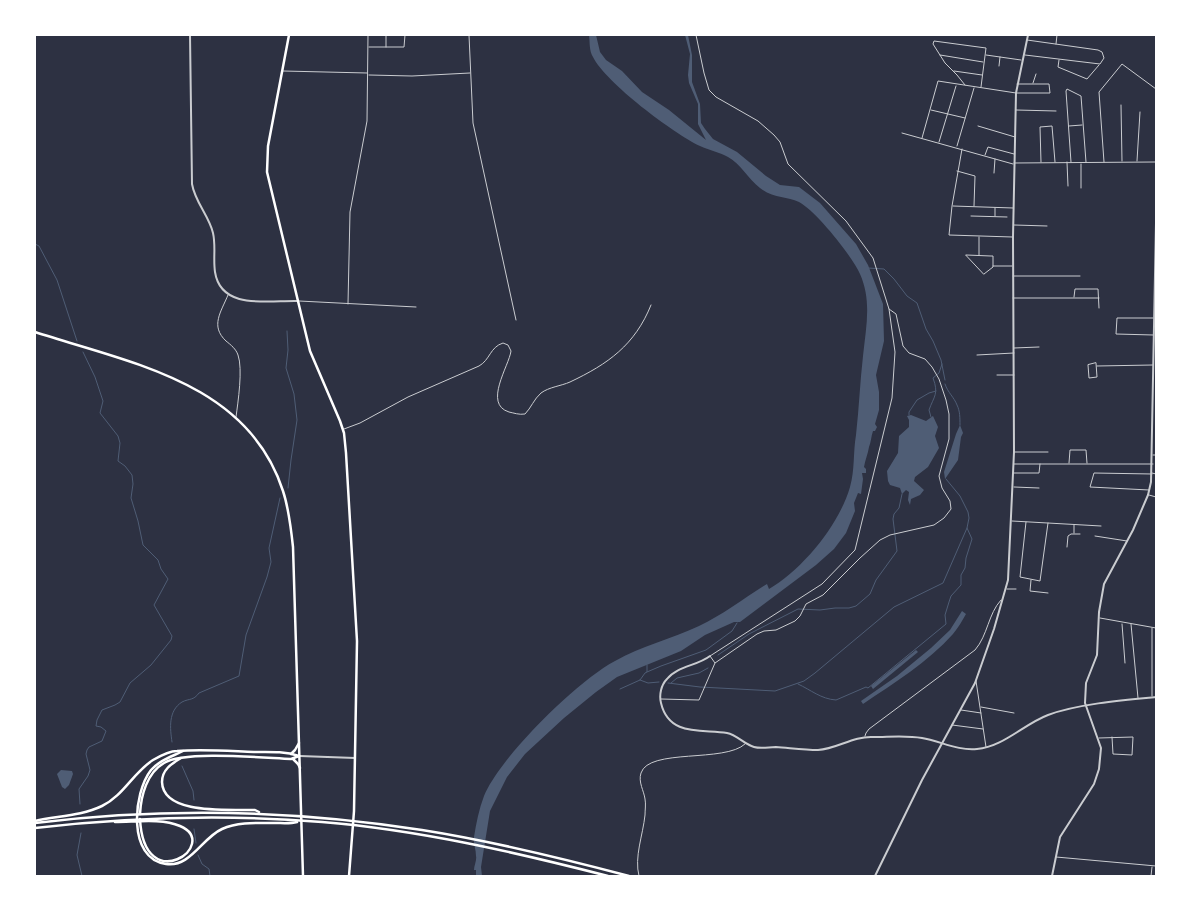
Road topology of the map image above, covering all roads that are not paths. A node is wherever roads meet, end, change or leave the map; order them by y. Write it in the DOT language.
graph roads {
  1 [pos="190,35"];
  2 [pos="289,35"];
  3 [pos="368,35"];
  4 [pos="386,35"];
  5 [pos="404,35"];
  6 [pos="469,35"];
  7 [pos="696,35"];
  8 [pos="1028,35"];
  9 [pos="1057,35"];
  10 [pos="1027,40"];
  11 [pos="1056,44"];
  12 [pos="368,47"];
  13 [pos="386,47"];
  14 [pos="938,55"];
  15 [pos="985,55"];
  16 [pos="1024,55"];
  17 [pos="1000,57"];
  18 [pos="1023,60"];
  19 [pos="1059,60"];
  20 [pos="984,62"];
  21 [pos="1100,64"];
  22 [pos="999,66"];
  23 [pos="952,70"];
  24 [pos="283,71"];
  25 [pos="470,73"];
  26 [pos="367,74"];
  27 [pos="1036,74"];
  28 [pos="983,75"];
  29 [pos="1017,84"];
  30 [pos="1033,84"];
  31 [pos="956,85"];
  32 [pos="965,86"];
  33 [pos="975,87"];
  34 [pos="981,88"];
  35 [pos="1156,89"];
  36 [pos="1016,93"];
  37 [pos="1121,105"];
  38 [pos="930,109"];
  39 [pos="1015,110"];
  40 [pos="1056,111"];
  41 [pos="1140,112"];
  42 [pos="948,114"];
  43 [pos="965,118"];
  44 [pos="1083,125"];
  45 [pos="978,126"];
  46 [pos="1068,126"];
  47 [pos="902,133"];
  48 [pos="1015,137"];
  49 [pos="922,138"];
  50 [pos="939,142"];
  51 [pos="957,147"];
  52 [pos="962,149"];
  53 [pos="984,155"];
  54 [pos="1014,155"];
  55 [pos="995,159"];
  56 [pos="1042,162"];
  57 [pos="1055,162"];
  58 [pos="1067,162"];
  59 [pos="1070,162"];
  60 [pos="1080,162"];
  61 [pos="1086,162"];
  62 [pos="1104,162"];
  63 [pos="1122,162"];
  64 [pos="1137,162"];
  65 [pos="1156,162"];
  66 [pos="1014,164"];
  67 [pos="957,171"];
  68 [pos="994,173"];
  69 [pos="1068,186"];
  70 [pos="1081,188"];
  71 [pos="952,206"];
  72 [pos="974,206"];
  73 [pos="995,207"];
  74 [pos="1013,208"];
  75 [pos="971,216"];
  76 [pos="995,217"];
  77 [pos="1007,218"];
  78 [pos="1156,223"];
  79 [pos="1013,226"];
  80 [pos="1046,226"];
  81 [pos="979,237"];
  82 [pos="1012,237"];
  83 [pos="979,255"];
  84 [pos="993,266"];
  85 [pos="1012,266"];
  86 [pos="1155,273"];
  87 [pos="1012,276"];
  88 [pos="1080,276"];
  89 [pos="228,294"];
  90 [pos="1013,298"];
  91 [pos="1074,298"];
  92 [pos="1099,298"];
  93 [pos="298,301"];
  94 [pos="348,304"];
  95 [pos="651,305"];
  96 [pos="416,307"];
  97 [pos="1099,308"];
  98 [pos="889,309"];
  99 [pos="1155,313"];
  100 [pos="1154,318"];
  101 [pos="516,320"];
  102 [pos="35,332"];
  103 [pos="1153,335"];
  104 [pos="1039,347"];
  105 [pos="1014,348"];
  106 [pos="1014,353"];
  107 [pos="977,355"];
  108 [pos="1154,363"];
  109 [pos="1097,366"];
  110 [pos="997,375"];
  111 [pos="1014,375"];
  112 [pos="1155,405"];
  113 [pos="236,417"];
  114 [pos="343,430"];
  115 [pos="1014,452"];
  116 [pos="1048,452"];
  117 [pos="1154,455"];
  118 [pos="1014,464"];
  119 [pos="1040,464"];
  120 [pos="1069,464"];
  121 [pos="1087,464"];
  122 [pos="1153,464"];
  123 [pos="1013,473"];
  124 [pos="1152,474"];
  125 [pos="1156,474"];
  126 [pos="1013,488"];
  127 [pos="1039,488"];
  128 [pos="1150,490"];
  129 [pos="1148,495"];
  130 [pos="1156,497"];
  131 [pos="1012,521"];
  132 [pos="1026,522"];
  133 [pos="1048,523"];
  134 [pos="1074,525"];
  135 [pos="1101,526"];
  136 [pos="1074,534"];
  137 [pos="1080,534"];
  138 [pos="1095,536"];
  139 [pos="1128,541"];
  140 [pos="1067,547"];
  141 [pos="1031,580"];
  142 [pos="1006,588"];
  143 [pos="1016,589"];
  144 [pos="1048,593"];
  145 [pos="1004,598"];
  146 [pos="1098,618"];
  147 [pos="1121,623"];
  148 [pos="1131,624"];
  149 [pos="1152,628"];
  150 [pos="1156,628"];
  151 [pos="710,656"];
  152 [pos="715,663"];
  153 [pos="1125,663"];
  154 [pos="976,681"];
  155 [pos="1156,696"];
  156 [pos="1152,697"];
  157 [pos="1138,698"];
  158 [pos="660,699"];
  159 [pos="980,707"];
  160 [pos="1086,707"];
  161 [pos="960,710"];
  162 [pos="981,713"];
  163 [pos="1014,714"];
  164 [pos="952,725"];
  165 [pos="984,729"];
  166 [pos="865,736"];
  167 [pos="1112,737"];
  168 [pos="1098,738"];
  169 [pos="299,743"];
  170 [pos="941,743"];
  171 [pos="746,744"];
  172 [pos="986,748"];
  173 [pos="183,751"];
  174 [pos="291,754"];
  175 [pos="299,756"];
  176 [pos="182,758"];
  177 [pos="355,758"];
  178 [pos="291,759"];
  179 [pos="300,768"];
  180 [pos="139,803"];
  181 [pos="262,813"];
  182 [pos="299,821"];
  183 [pos="35,822"];
  184 [pos="91,822"];
  185 [pos="139,825"];
  186 [pos="35,828"];
  187 [pos="1056,857"];
  188 [pos="1152,866"];
  189 [pos="1156,866"];
  190 [pos="35,873"];
  191 [pos="36,876"];
  192 [pos="303,876"];
  193 [pos="349,876"];
  194 [pos="608,876"];
  195 [pos="629,876"];
  196 [pos="639,876"];
  197 [pos="875,876"];
  198 [pos="1052,876"];
  199 [pos="1151,876"];
  1 -- 89 [label="street"];
  2 -- 24 [label="main road"];
  3 -- 12 [label="street"];
  4 -- 13 [label="street"];
  5 -- 13 [label="street"];
  6 -- 25 [label="street"];
  7 -- 98 [label="street"];
  8 -- 10 [label="street"];
  9 -- 11 [label="street"];
  10 -- 11 [label="street"];
  10 -- 16 [label="street"];
  11 -- 21 [label="street"];
  12 -- 13 [label="street"];
  12 -- 26 [label="street"];
  14 -- 15 [label="street"];
  14 -- 20 [label="street"];
  14 -- 23 [label="street"];
  15 -- 17 [label="street"];
  15 -- 20 [label="street"];
  16 -- 18 [label="street"];
  16 -- 19 [label="street"];
  17 -- 18 [label="street"];
  17 -- 22 [label="street"];
  18 -- 29 [label="street"];
  19 -- 21 [label="street"];
  19 -- 21 [label="street"];
  20 -- 28 [label="street"];
  23 -- 28 [label="street"];
  23 -- 32 [label="street"];
  24 -- 26 [label="street"];
  24 -- 93 [label="main road"];
  25 -- 26 [label="street"];
  25 -- 101 [label="street"];
  26 -- 94 [label="street"];
  27 -- 30 [label="street"];
  28 -- 34 [label="street"];
  29 -- 30 [label="street"];
  29 -- 36 [label="street"];
  30 -- 36 [label="street"];
  31 -- 32 [label="street"];
  31 -- 38 [label="street"];
  31 -- 42 [label="street"];
  32 -- 33 [label="street"];
  33 -- 34 [label="street"];
  33 -- 43 [label="street"];
  34 -- 36 [label="street"];
  35 -- 62 [label="street"];
  36 -- 39 [label="street"];
  37 -- 63 [label="street"];
  38 -- 42 [label="street"];
  38 -- 49 [label="street"];
  39 -- 40 [label="street"];
  39 -- 48 [label="street"];
  41 -- 64 [label="street"];
  42 -- 43 [label="street"];
  42 -- 50 [label="street"];
  43 -- 51 [label="street"];
  44 -- 46 [label="street"];
  44 -- 46 [label="street"];
  44 -- 61 [label="street"];
  45 -- 48 [label="street"];
  46 -- 59 [label="street"];
  47 -- 49 [label="street"];
  48 -- 54 [label="street"];
  49 -- 50 [label="street"];
  50 -- 51 [label="street"];
  51 -- 52 [label="street"];
  52 -- 53 [label="street"];
  52 -- 67 [label="street"];
  53 -- 54 [label="street"];
  53 -- 55 [label="street"];
  54 -- 66 [label="street"];
  55 -- 66 [label="street"];
  55 -- 68 [label="street"];
  56 -- 57 [label="street"];
  56 -- 57 [label="street"];
  56 -- 66 [label="street"];
  57 -- 58 [label="street"];
  58 -- 59 [label="street"];
  58 -- 69 [label="street"];
  59 -- 60 [label="street"];
  60 -- 61 [label="street"];
  60 -- 70 [label="street"];
  61 -- 62 [label="street"];
  62 -- 63 [label="street"];
  63 -- 64 [label="street"];
  64 -- 65 [label="street"];
  66 -- 74 [label="street"];
  67 -- 71 [label="street"];
  67 -- 72 [label="street"];
  71 -- 72 [label="street"];
  71 -- 81 [label="street"];
  72 -- 73 [label="street"];
  73 -- 74 [label="street"];
  73 -- 76 [label="street"];
  74 -- 79 [label="street"];
  75 -- 76 [label="street"];
  76 -- 77 [label="street"];
  78 -- 86 [label="street"];
  79 -- 80 [label="street"];
  79 -- 82 [label="street"];
  81 -- 82 [label="street"];
  81 -- 83 [label="street"];
  82 -- 85 [label="street"];
  83 -- 84 [label="street"];
  83 -- 84 [label="street"];
  84 -- 85 [label="street"];
  85 -- 87 [label="street"];
  86 -- 99 [label="street"];
  87 -- 88 [label="street"];
  87 -- 90 [label="street"];
  89 -- 93 [label="street"];
  89 -- 113 [label="street"];
  90 -- 91 [label="street"];
  90 -- 105 [label="street"];
  91 -- 92 [label="street"];
  91 -- 92 [label="street"];
  92 -- 97 [label="street"];
  93 -- 94 [label="street"];
  93 -- 114 [label="main road"];
  94 -- 96 [label="street"];
  95 -- 114 [label="street"];
  98 -- 151 [label="street"];
  98 -- 152 [label="street"];
  99 -- 100 [label="street"];
  100 -- 103 [label="street"];
  100 -- 103 [label="street"];
  102 -- 113 [label="main road"];
  103 -- 108 [label="street"];
  104 -- 105 [label="street"];
  105 -- 106 [label="street"];
  106 -- 107 [label="street"];
  106 -- 111 [label="street"];
  108 -- 109 [label="street"];
  108 -- 112 [label="street"];
  109 -- 109 [label="street"];
  110 -- 111 [label="street"];
  111 -- 115 [label="street"];
  112 -- 117 [label="street"];
  113 -- 169 [label="main road"];
  114 -- 177 [label="main road"];
  115 -- 116 [label="street"];
  115 -- 118 [label="street"];
  117 -- 122 [label="street"];
  118 -- 119 [label="street"];
  118 -- 123 [label="street"];
  119 -- 120 [label="street"];
  119 -- 123 [label="street"];
  120 -- 121 [label="street"];
  120 -- 121 [label="street"];
  121 -- 122 [label="street"];
  122 -- 124 [label="street"];
  123 -- 126 [label="street"];
  124 -- 125 [label="street"];
  124 -- 128 [label="street"];
  124 -- 128 [label="street"];
  126 -- 127 [label="street"];
  126 -- 131 [label="street"];
  128 -- 129 [label="street"];
  129 -- 130 [label="street"];
  129 -- 139 [label="street"];
  131 -- 132 [label="street"];
  131 -- 142 [label="street"];
  132 -- 133 [label="street"];
  132 -- 141 [label="street"];
  133 -- 134 [label="street"];
  133 -- 141 [label="street"];
  134 -- 135 [label="street"];
  134 -- 136 [label="street"];
  136 -- 137 [label="street"];
  136 -- 140 [label="street"];
  138 -- 139 [label="street"];
  139 -- 146 [label="street"];
  141 -- 144 [label="street"];
  142 -- 143 [label="street"];
  142 -- 145 [label="street"];
  145 -- 154 [label="street"];
  145 -- 166 [label="street"];
  146 -- 147 [label="street"];
  146 -- 160 [label="street"];
  147 -- 148 [label="street"];
  147 -- 153 [label="street"];
  148 -- 149 [label="street"];
  148 -- 157 [label="street"];
  149 -- 150 [label="street"];
  149 -- 156 [label="street"];
  151 -- 152 [label="street"];
  151 -- 158 [label="street"];
  152 -- 158 [label="street"];
  154 -- 159 [label="street"];
  154 -- 161 [label="street"];
  155 -- 156 [label="street"];
  156 -- 157 [label="street"];
  157 -- 160 [label="street"];
  158 -- 171 [label="street"];
  159 -- 162 [label="street"];
  159 -- 163 [label="street"];
  160 -- 168 [label="street"];
  160 -- 172 [label="street"];
  161 -- 162 [label="street"];
  161 -- 164 [label="street"];
  162 -- 165 [label="street"];
  164 -- 165 [label="street"];
  164 -- 170 [label="street"];
  165 -- 172 [label="street"];
  166 -- 170 [label="street"];
  166 -- 171 [label="street"];
  167 -- 167 [label="street"];
  167 -- 168 [label="street"];
  168 -- 187 [label="street"];
  169 -- 174 [label="main road"];
  169 -- 175 [label="main road"];
  170 -- 172 [label="street"];
  170 -- 197 [label="street"];
  171 -- 196 [label="street"];
  173 -- 174 [label="main road"];
  173 -- 180 [label="main road"];
  173 -- 183 [label="main road"];
  174 -- 175 [label="main road"];
  175 -- 177 [label="street"];
  175 -- 178 [label="main road"];
  175 -- 179 [label="main road"];
  176 -- 178 [label="main road"];
  176 -- 180 [label="main road"];
  176 -- 181 [label="main road"];
  177 -- 193 [label="main road"];
  178 -- 179 [label="main road"];
  179 -- 192 [label="main road"];
  180 -- 185 [label="main road"];
  181 -- 183 [label="main road"];
  181 -- 195 [label="main road"];
  182 -- 184 [label="main road"];
  182 -- 185 [label="main road"];
  182 -- 194 [label="main road"];
  184 -- 185 [label="main road"];
  184 -- 186 [label="main road"];
  187 -- 188 [label="street"];
  187 -- 198 [label="street"];
  188 -- 189 [label="street"];
  188 -- 199 [label="street"];
  190 -- 191 [label="street"];
}
